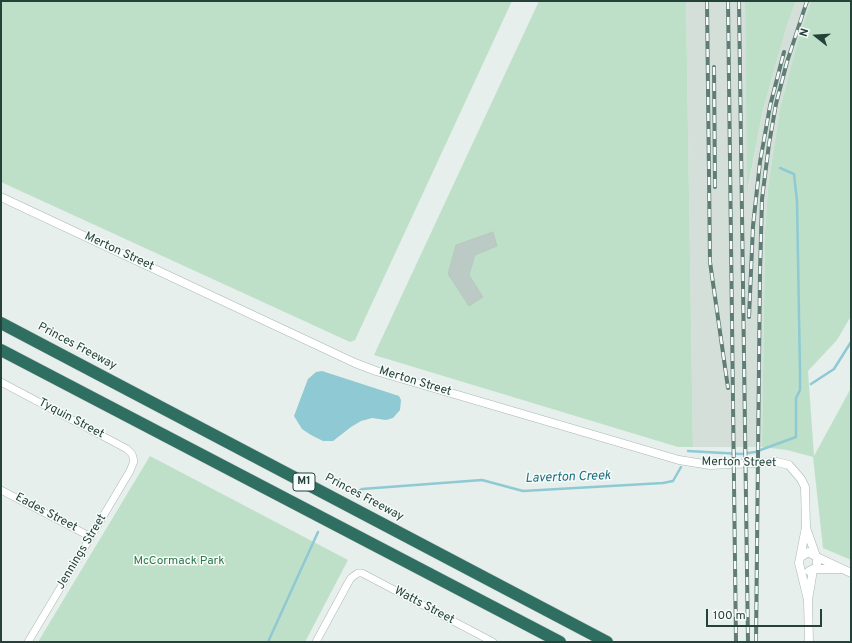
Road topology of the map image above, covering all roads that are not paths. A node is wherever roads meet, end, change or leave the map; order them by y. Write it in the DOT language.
graph roads {
  1 [pos="1,197"];
  2 [pos="1,323"];
  3 [pos="1,350"];
  4 [pos="1,382"];
  5 [pos="134,461"];
  6 [pos="1,490"];
  7 [pos="806,527"];
  8 [pos="91,537"];
  9 [pos="801,557"];
  10 [pos="816,557"];
  11 [pos="800,566"];
  12 [pos="814,569"];
  13 [pos="847,571"];
  14 [pos="808,600"];
  15 [pos="28,642"];
  16 [pos="316,642"];
  17 [pos="493,642"];
  18 [pos="560,642"];
  19 [pos="607,642"];
  20 [pos="809,642"];
  1 -- 7 [label="street, Merton Street"];
  2 -- 19 [label="highway, Princes Freeway / M1"];
  3 -- 18 [label="highway, M1"];
  4 -- 5 [label="street, Tyquin Street"];
  5 -- 8 [label="street, Jennings Street"];
  6 -- 8 [label="street, Eades Street"];
  7 -- 9 [label="street, Merton Street"];
  7 -- 10 [label="street, Merton Street"];
  8 -- 15 [label="street, Jennings Street"];
  9 -- 10 [label="street"];
  9 -- 11 [label="street"];
  10 -- 12 [label="street"];
  10 -- 13 [label="street"];
  11 -- 12 [label="street"];
  11 -- 14 [label="street"];
  12 -- 13 [label="street"];
  12 -- 14 [label="street"];
  14 -- 20 [label="street"];
  16 -- 17 [label="street, Watts Street"];
}
